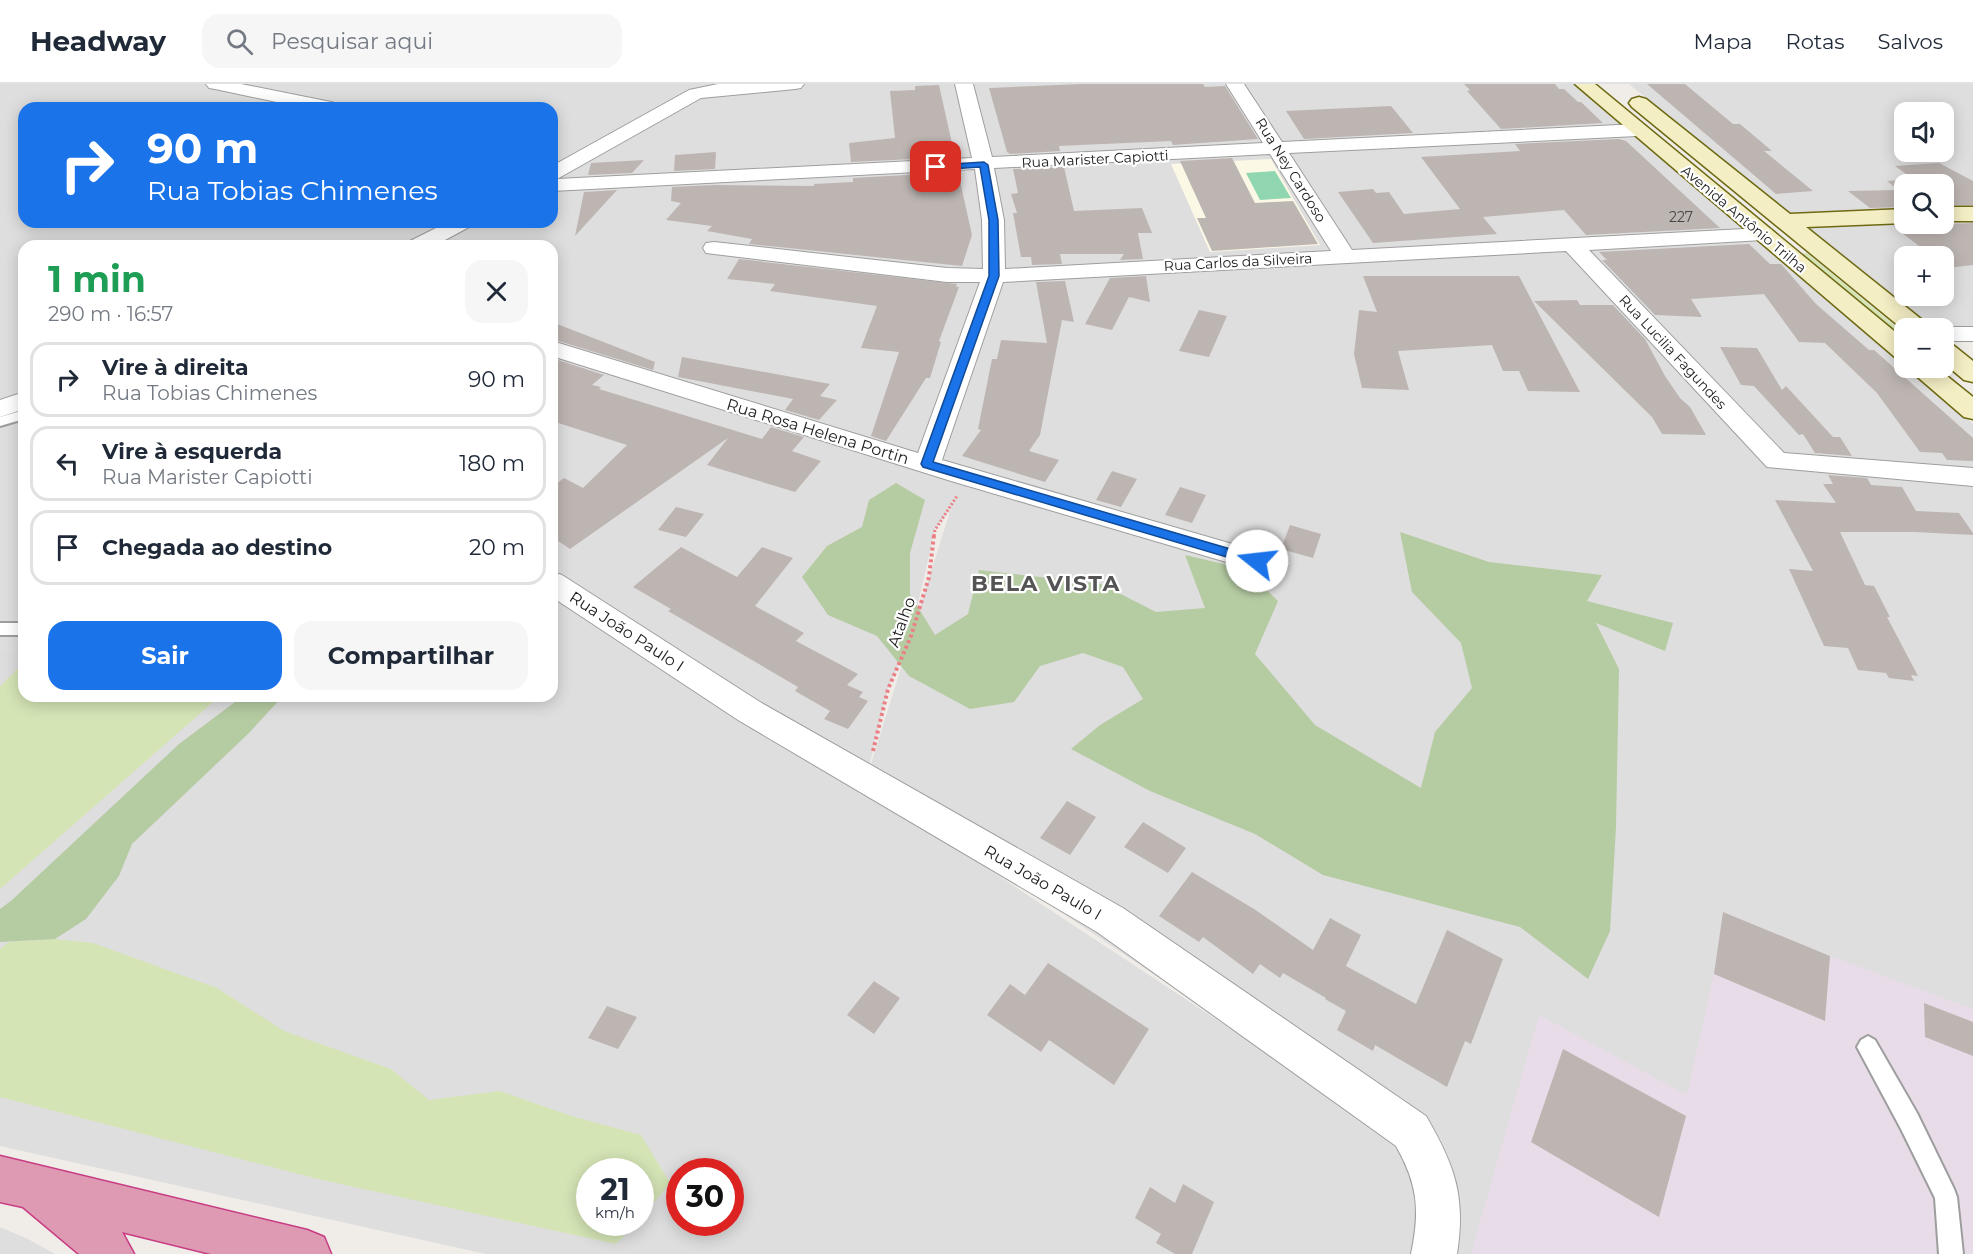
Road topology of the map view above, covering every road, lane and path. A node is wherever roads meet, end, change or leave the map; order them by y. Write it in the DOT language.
graph roads {
  1 [pos="215,84"];
  2 [pos="795,84"];
  3 [pos="964,84"];
  4 [pos="1235,84"];
  5 [pos="1584,84"];
  6 [pos="1625,91"];
  7 [pos="302,102"];
  8 [pos="1638,130"];
  9 [pos="1278,150"];
  10 [pos="984,165"];
  11 [pos="558,167"];
  12 [pos="558,185"];
  13 [pos="1954,214"];
  14 [pos="1973,214"];
  15 [pos="1894,216"];
  16 [pos="1785,221"];
  17 [pos="447,228"];
  18 [pos="1763,234"];
  19 [pos="428,240"];
  20 [pos="1570,243"];
  21 [pos="714,248"];
  22 [pos="1345,256"];
  23 [pos="994,276"];
  24 [pos="1905,318"];
  25 [pos="1954,334"];
  26 [pos="1973,334"];
  27 [pos="1894,344"];
  28 [pos="558,350"];
  29 [pos="1954,358"];
  30 [pos="1973,374"];
  31 [pos="1934,378"];
  32 [pos="18,402"];
  33 [pos="0,409"];
  34 [pos="1973,411"];
  35 [pos="18,416"];
  36 [pos="0,422"];
  37 [pos="927,464"];
  38 [pos="961,475"];
  39 [pos="1973,477"];
  40 [pos="1257,561"];
  41 [pos="558,587"];
  42 [pos="18,628"];
  43 [pos="0,629"];
  44 [pos="866,781"];
  45 [pos="1868,1047"];
  46 [pos="16,1183"];
  47 [pos="110,1254"];
  48 [pos="307,1254"];
  49 [pos="1434,1254"];
  50 [pos="1951,1254"];
  1 -- 7 [label="street"];
  2 -- 11 [label="street"];
  3 -- 10 [label="street"];
  4 -- 9 [label="street, Rua Ney Cardoso"];
  5 -- 8 [label="main road, Avenida Antônio Trilha"];
  6 -- 16 [label="main road, Avenida Antônio Trilha"];
  8 -- 9 [label="street, Rua Marister Capiotti"];
  8 -- 18 [label="main road, Avenida Antônio Trilha"];
  9 -- 10 [label="street, Rua Marister Capiotti"];
  9 -- 22 [label="street, Rua Ney Cardoso"];
  10 -- 12 [label="street, Rua Marister Capiotti"];
  10 -- 23 [label="street"];
  13 -- 14 [label="main road"];
  15 -- 16 [label="main road"];
  16 -- 24 [label="main road, Avenida Antônio Trilha"];
  17 -- 19 [label="street"];
  18 -- 20 [label="street, Rua Carlos da Silveira"];
  18 -- 27 [label="main road, Avenida Antônio Trilha"];
  20 -- 22 [label="street, Rua Carlos da Silveira"];
  20 -- 39 [label="street, Rua Lucilia Fagundes"];
  21 -- 23 [label="street, Rua Carlos da Silveira"];
  22 -- 23 [label="street, Rua Carlos da Silveira"];
  23 -- 37 [label="street"];
  25 -- 26 [label="street"];
  28 -- 37 [label="street, Rua Rosa Helena Portin"];
  29 -- 30 [label="main road"];
  31 -- 34 [label="main road"];
  32 -- 33 [label="street"];
  35 -- 36 [label="lane"];
  37 -- 38 [label="street, Rua Rosa Helena Portin"];
  38 -- 40 [label="street, Rua Rosa Helena Portin"];
  38 -- 44 [label="path, Atalho"];
  41 -- 44 [label="street, Rua João Paulo I"];
  42 -- 43 [label="lane"];
  44 -- 49 [label="street, Rua João Paulo I"];
  45 -- 50 [label="lane"];
  46 -- 47 [label="highway"];
  46 -- 48 [label="highway"];
}
